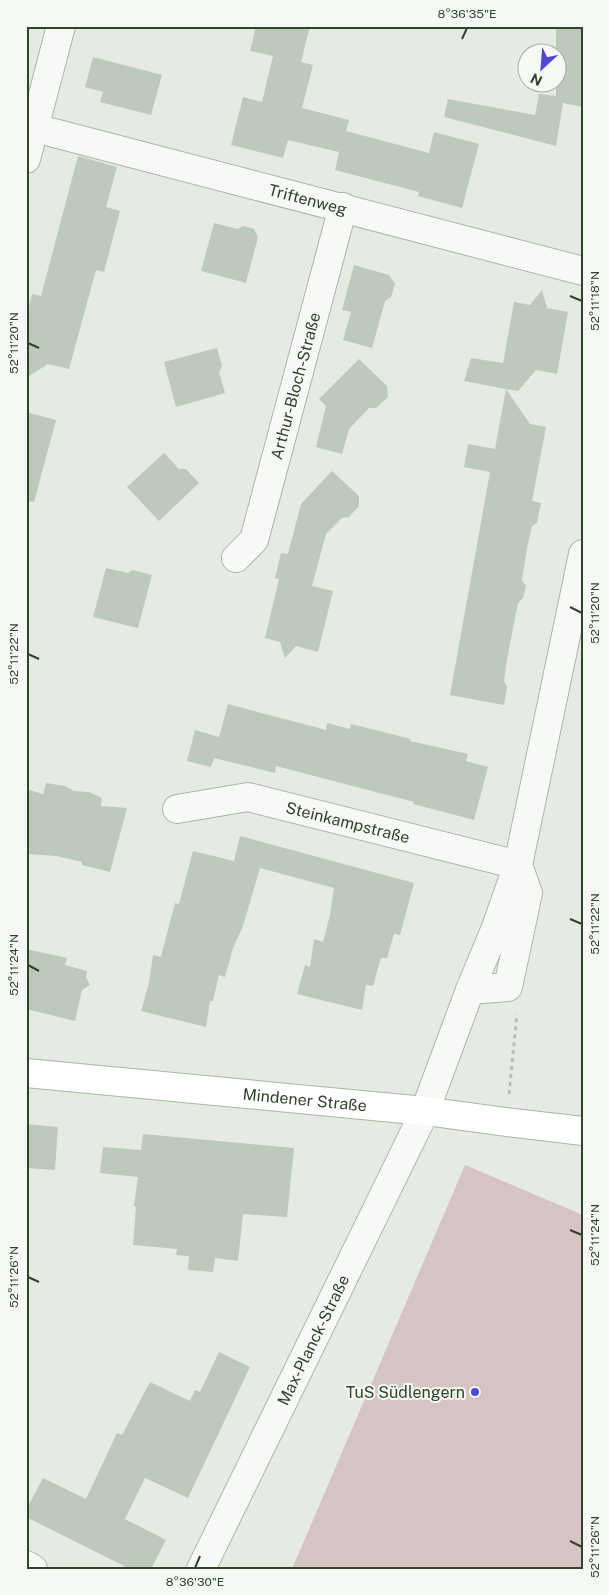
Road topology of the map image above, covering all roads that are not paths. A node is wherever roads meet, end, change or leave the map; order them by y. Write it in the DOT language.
graph roads {
  1 [pos="61,26"];
  2 [pos="34,128"];
  3 [pos="26,159"];
  4 [pos="343,207"];
  5 [pos="583,271"];
  6 [pos="583,554"];
  7 [pos="236,558"];
  8 [pos="177,808"];
  9 [pos="518,865"];
  10 [pos="470,990"];
  11 [pos="26,1073"];
  12 [pos="425,1111"];
  13 [pos="583,1131"];
  14 [pos="26,1565"];
  15 [pos="33,1569"];
  16 [pos="201,1569"];
  1 -- 2 [label="street"];
  2 -- 3 [label="street"];
  2 -- 4 [label="street, Triftenweg"];
  4 -- 5 [label="street, Triftenweg"];
  4 -- 7 [label="street, Arthur-Bloch-Straße"];
  6 -- 9 [label="street"];
  8 -- 9 [label="street, Steinkampstraße"];
  9 -- 10 [label="street"];
  9 -- 10 [label="street"];
  10 -- 12 [label="street"];
  11 -- 12 [label="main road, Mindener Straße"];
  12 -- 13 [label="main road, Mindener Straße"];
  12 -- 16 [label="street, Max-Planck-Straße"];
  14 -- 15 [label="street"];
}
